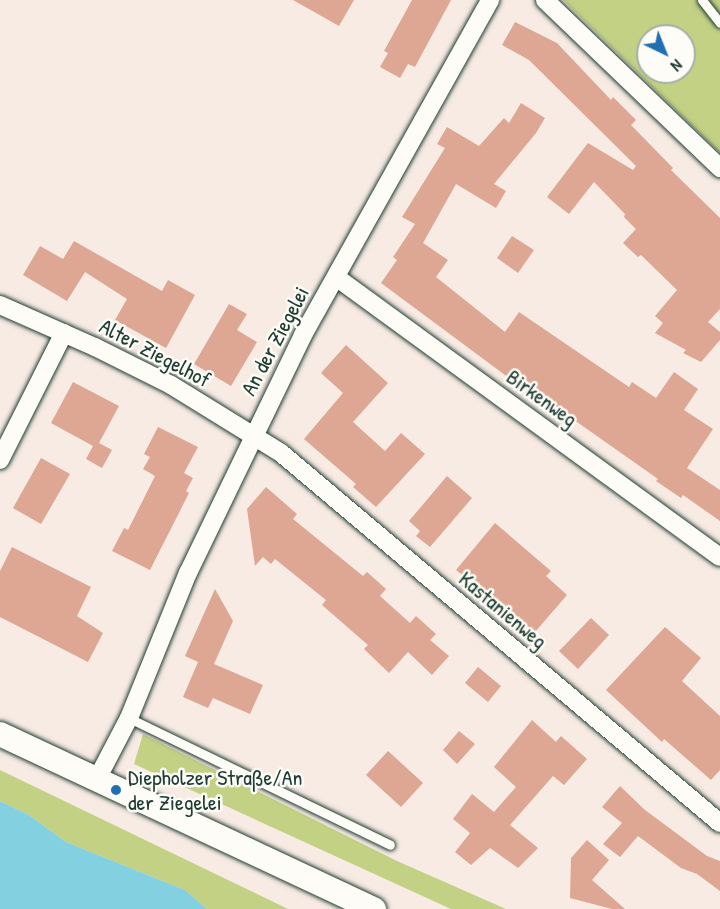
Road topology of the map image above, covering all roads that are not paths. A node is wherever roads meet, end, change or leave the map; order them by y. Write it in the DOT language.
graph roads {
  1 [pos="490,0"];
  2 [pos="545,0"];
  3 [pos="702,0"];
  4 [pos="720,23"];
  5 [pos="720,168"];
  6 [pos="336,277"];
  7 [pos="0,305"];
  8 [pos="64,333"];
  9 [pos="253,436"];
  10 [pos="0,460"];
  11 [pos="720,557"];
  12 [pos="129,718"];
  13 [pos="0,734"];
  14 [pos="96,781"];
  15 [pos="720,823"];
  16 [pos="390,845"];
  17 [pos="374,909"];
  1 -- 6 [label="street, An der Ziegelei"];
  2 -- 5 [label="street"];
  3 -- 4 [label="lane"];
  6 -- 9 [label="street, An der Ziegelei"];
  6 -- 11 [label="street, Birkenweg"];
  7 -- 8 [label="street, Alter Ziegelhof"];
  8 -- 9 [label="street, Alter Ziegelhof"];
  8 -- 10 [label="street, Alter Ziegelhof"];
  9 -- 12 [label="street, An der Ziegelei"];
  9 -- 15 [label="street, Kastanienweg"];
  12 -- 14 [label="street, An der Ziegelei"];
  12 -- 16 [label="lane"];
  13 -- 14 [label="main road"];
  14 -- 17 [label="main road"];
}
